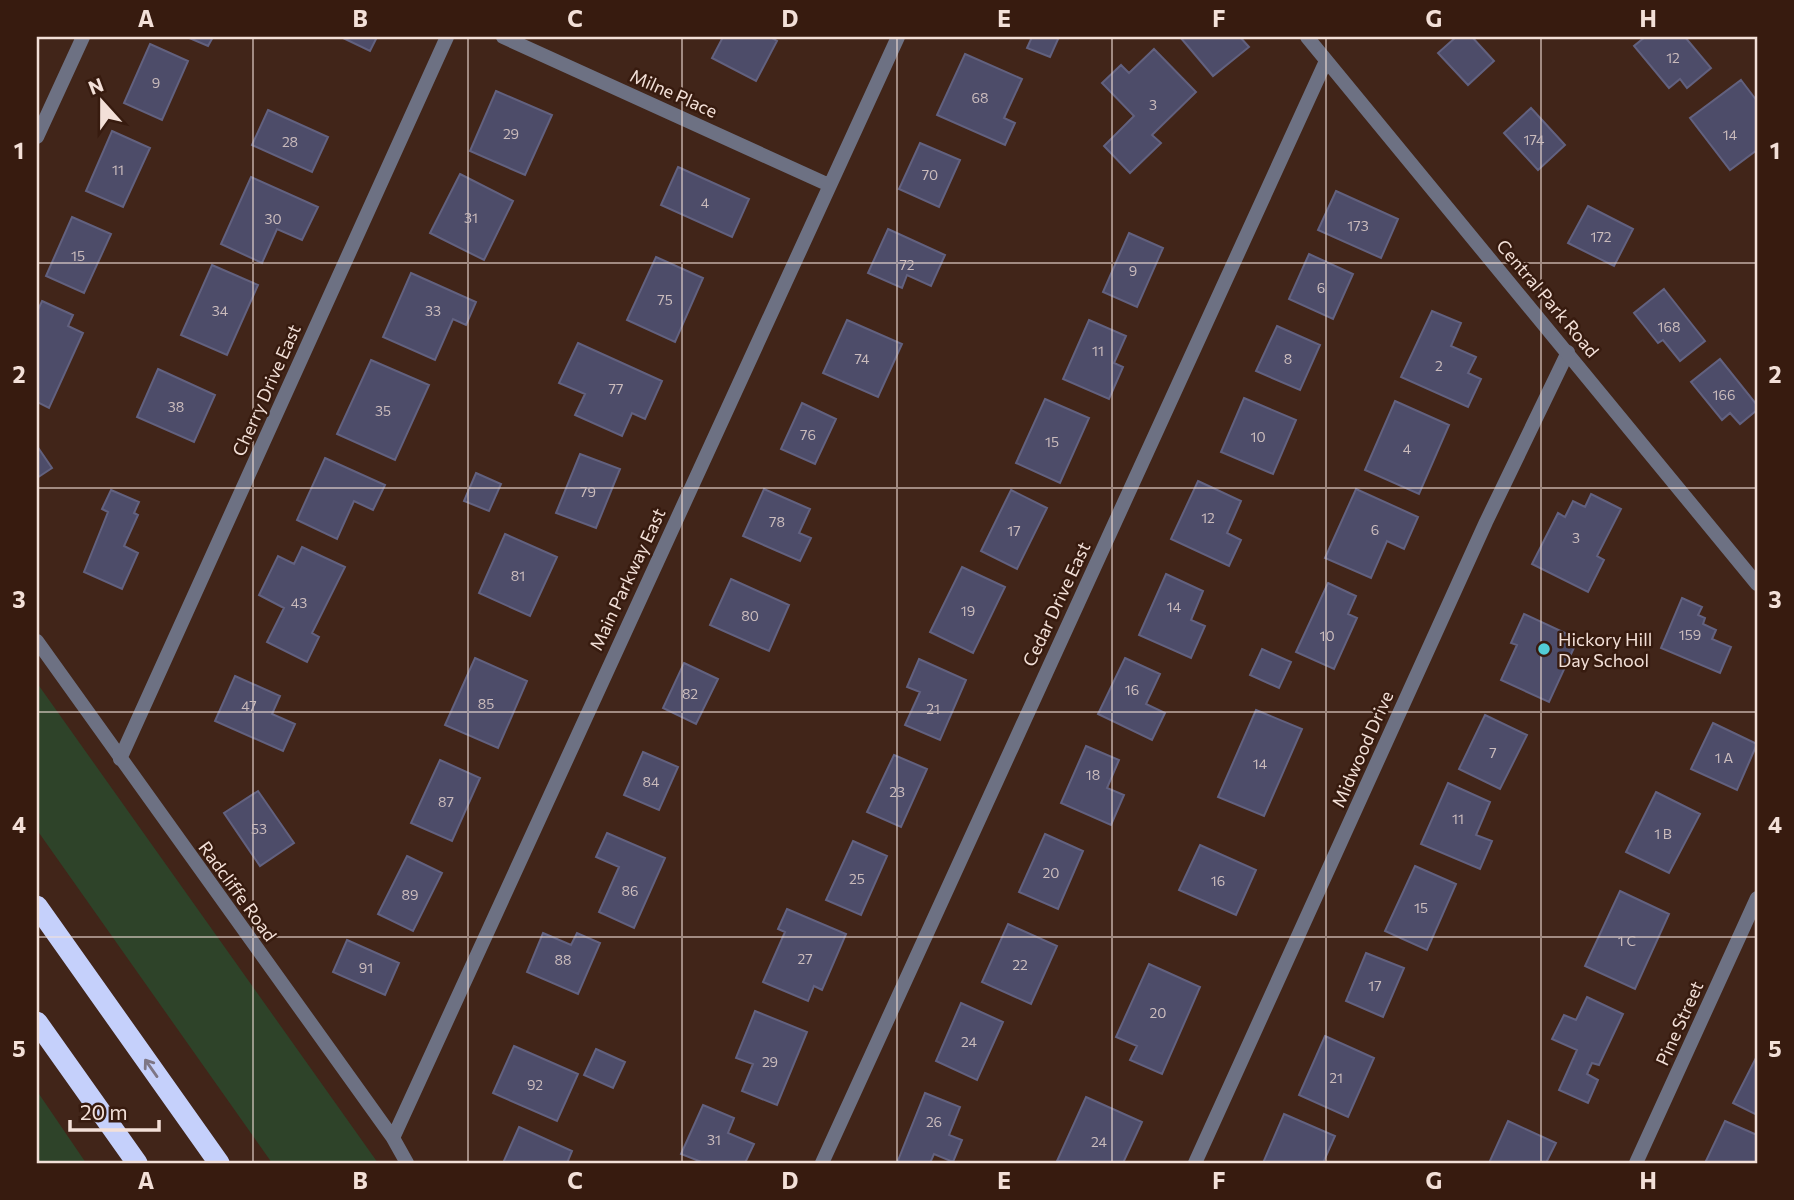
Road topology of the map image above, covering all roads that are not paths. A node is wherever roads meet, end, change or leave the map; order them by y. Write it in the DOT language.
graph roads {
  1 [pos="83,37"];
  2 [pos="447,37"];
  3 [pos="503,37"];
  4 [pos="898,37"];
  5 [pos="1307,37"];
  6 [pos="1326,61"];
  7 [pos="37,138"];
  8 [pos="829,185"];
  9 [pos="1568,352"];
  10 [pos="1757,584"];
  11 [pos="37,642"];
  12 [pos="120,759"];
  13 [pos="1757,898"];
  14 [pos="37,906"];
  15 [pos="37,1022"];
  16 [pos="393,1138"];
  17 [pos="137,1163"];
  18 [pos="219,1163"];
  19 [pos="407,1163"];
  20 [pos="822,1163"];
  21 [pos="1195,1163"];
  22 [pos="1636,1163"];
  1 -- 7 [label="street"];
  2 -- 12 [label="street, Cherry Drive East"];
  3 -- 8 [label="street, Milne Place"];
  4 -- 8 [label="street, Main Parkway East"];
  5 -- 6 [label="street, Central Park Road"];
  6 -- 9 [label="street, Central Park Road"];
  6 -- 20 [label="street, Cedar Drive East"];
  8 -- 16 [label="street, Main Parkway East"];
  9 -- 10 [label="street, Central Park Road"];
  9 -- 21 [label="street, Midwood Drive"];
  11 -- 12 [label="street, Radcliffe Road"];
  12 -- 16 [label="street, Radcliffe Road"];
  13 -- 22 [label="street, Pine Street"];
  18 -- 14 [label="highway, one-way"];
  15 -- 17 [label="highway"];
  16 -- 19 [label="street, Radcliffe Road"];
}
